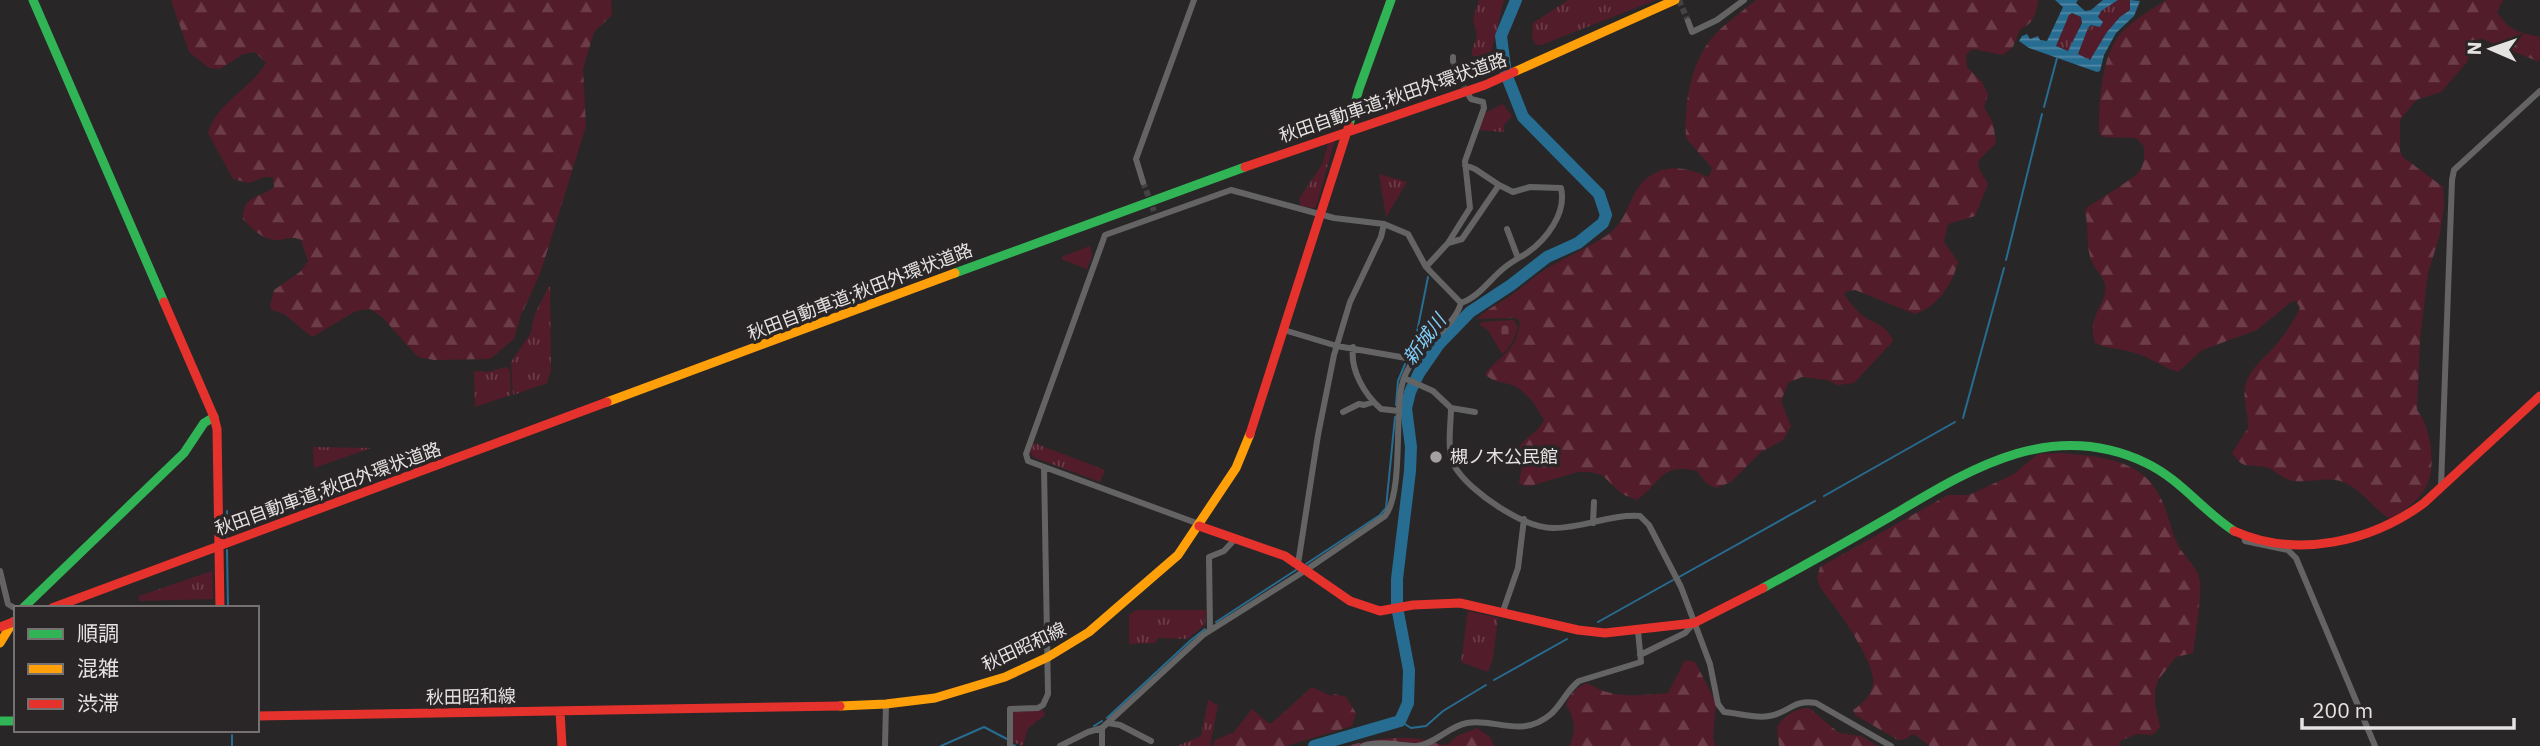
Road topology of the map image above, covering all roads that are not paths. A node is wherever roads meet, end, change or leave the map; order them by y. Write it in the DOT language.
graph roads {
  1 [pos="33,0"];
  2 [pos="1194,0"];
  3 [pos="1391,0"];
  4 [pos="1675,0"];
  5 [pos="1744,0"];
  6 [pos="1688,21"];
  7 [pos="2540,91"];
  8 [pos="1468,94"];
  9 [pos="1465,165"];
  10 [pos="1143,183"];
  11 [pos="1499,185"];
  12 [pos="1321,214"];
  13 [pos="1384,224"];
  14 [pos="1507,229"];
  15 [pos="1448,243"];
  16 [pos="1518,258"];
  17 [pos="1426,267"];
  18 [pos="1461,303"];
  19 [pos="1284,330"];
  20 [pos="1336,346"];
  21 [pos="1353,347"];
  22 [pos="1412,359"];
  23 [pos="1406,379"];
  24 [pos="2540,396"];
  25 [pos="1373,402"];
  26 [pos="1451,408"];
  27 [pos="1399,411"];
  28 [pos="1343,412"];
  29 [pos="1475,412"];
  30 [pos="214,417"];
  31 [pos="1044,467"];
  32 [pos="2441,487"];
  33 [pos="1594,502"];
  34 [pos="1524,519"];
  35 [pos="1592,523"];
  36 [pos="1200,525"];
  37 [pos="2244,535"];
  38 [pos="1237,538"];
  39 [pos="1302,567"];
  40 [pos="0,571"];
  41 [pos="25,606"];
  42 [pos="57,606"];
  43 [pos="220,606"];
  44 [pos="14,608"];
  45 [pos="1502,614"];
  46 [pos="14,622"];
  47 [pos="1694,622"];
  48 [pos="1210,630"];
  49 [pos="1638,631"];
  50 [pos="0,643"];
  51 [pos="1640,655"];
  52 [pos="1048,657"];
  53 [pos="886,704"];
  54 [pos="560,711"];
  55 [pos="259,716"];
  56 [pos="1105,726"];
  57 [pos="1151,741"];
  58 [pos="562,746"];
  59 [pos="886,746"];
  60 [pos="1010,746"];
  61 [pos="1060,746"];
  62 [pos="1102,746"];
  63 [pos="1363,746"];
  64 [pos="1891,746"];
  65 [pos="2375,746"];
  1 -- 30 [label="main road"];
  2 -- 10 [label="street"];
  3 -- 12 [label="main road, 秋田昭和線"];
  4 -- 42 [label="main road, 秋田自動車道;秋田外環状道路"];
  5 -- 6 [label="street"];
  7 -- 32 [label="street"];
  8 -- 9 [label="street"];
  9 -- 11 [label="street"];
  9 -- 15 [label="street"];
  11 -- 15 [label="street"];
  11 -- 16 [label="street"];
  12 -- 13 [label="street"];
  12 -- 19 [label="main road, 秋田昭和線"];
  12 -- 31 [label="street"];
  13 -- 17 [label="street"];
  13 -- 20 [label="street"];
  14 -- 16 [label="street"];
  15 -- 17 [label="street"];
  16 -- 18 [label="street"];
  17 -- 18 [label="street"];
  18 -- 22 [label="street"];
  19 -- 20 [label="street"];
  19 -- 36 [label="main road, 秋田昭和線"];
  20 -- 21 [label="street"];
  20 -- 39 [label="street"];
  21 -- 22 [label="street"];
  21 -- 25 [label="street"];
  22 -- 23 [label="street"];
  23 -- 26 [label="street"];
  23 -- 27 [label="street"];
  24 -- 32 [label="main road"];
  25 -- 27 [label="street"];
  25 -- 28 [label="street"];
  26 -- 29 [label="street"];
  26 -- 34 [label="street"];
  27 -- 39 [label="street"];
  30 -- 41 [label="main road"];
  30 -- 43 [label="main road"];
  31 -- 36 [label="street"];
  31 -- 52 [label="street"];
  32 -- 37 [label="main road"];
  33 -- 35 [label="street"];
  34 -- 35 [label="street"];
  34 -- 45 [label="street"];
  35 -- 47 [label="street"];
  36 -- 38 [label="main road"];
  36 -- 52 [label="main road, 秋田昭和線"];
  37 -- 47 [label="main road"];
  37 -- 65 [label="street"];
  38 -- 39 [label="main road"];
  38 -- 48 [label="street"];
  39 -- 45 [label="main road"];
  39 -- 48 [label="street"];
  40 -- 44 [label="street"];
  45 -- 49 [label="main road"];
  46 -- 50 [label="main road"];
  47 -- 49 [label="main road"];
  47 -- 51 [label="street"];
  47 -- 64 [label="street"];
  48 -- 56 [label="street"];
  49 -- 51 [label="street"];
  51 -- 63 [label="street"];
  52 -- 53 [label="main road, 秋田昭和線"];
  52 -- 60 [label="street"];
  53 -- 54 [label="main road, 秋田昭和線"];
  53 -- 59 [label="street"];
  54 -- 55 [label="main road, 秋田昭和線"];
  54 -- 58 [label="main road"];
  56 -- 57 [label="street"];
  56 -- 61 [label="street"];
  56 -- 62 [label="street"];
}
